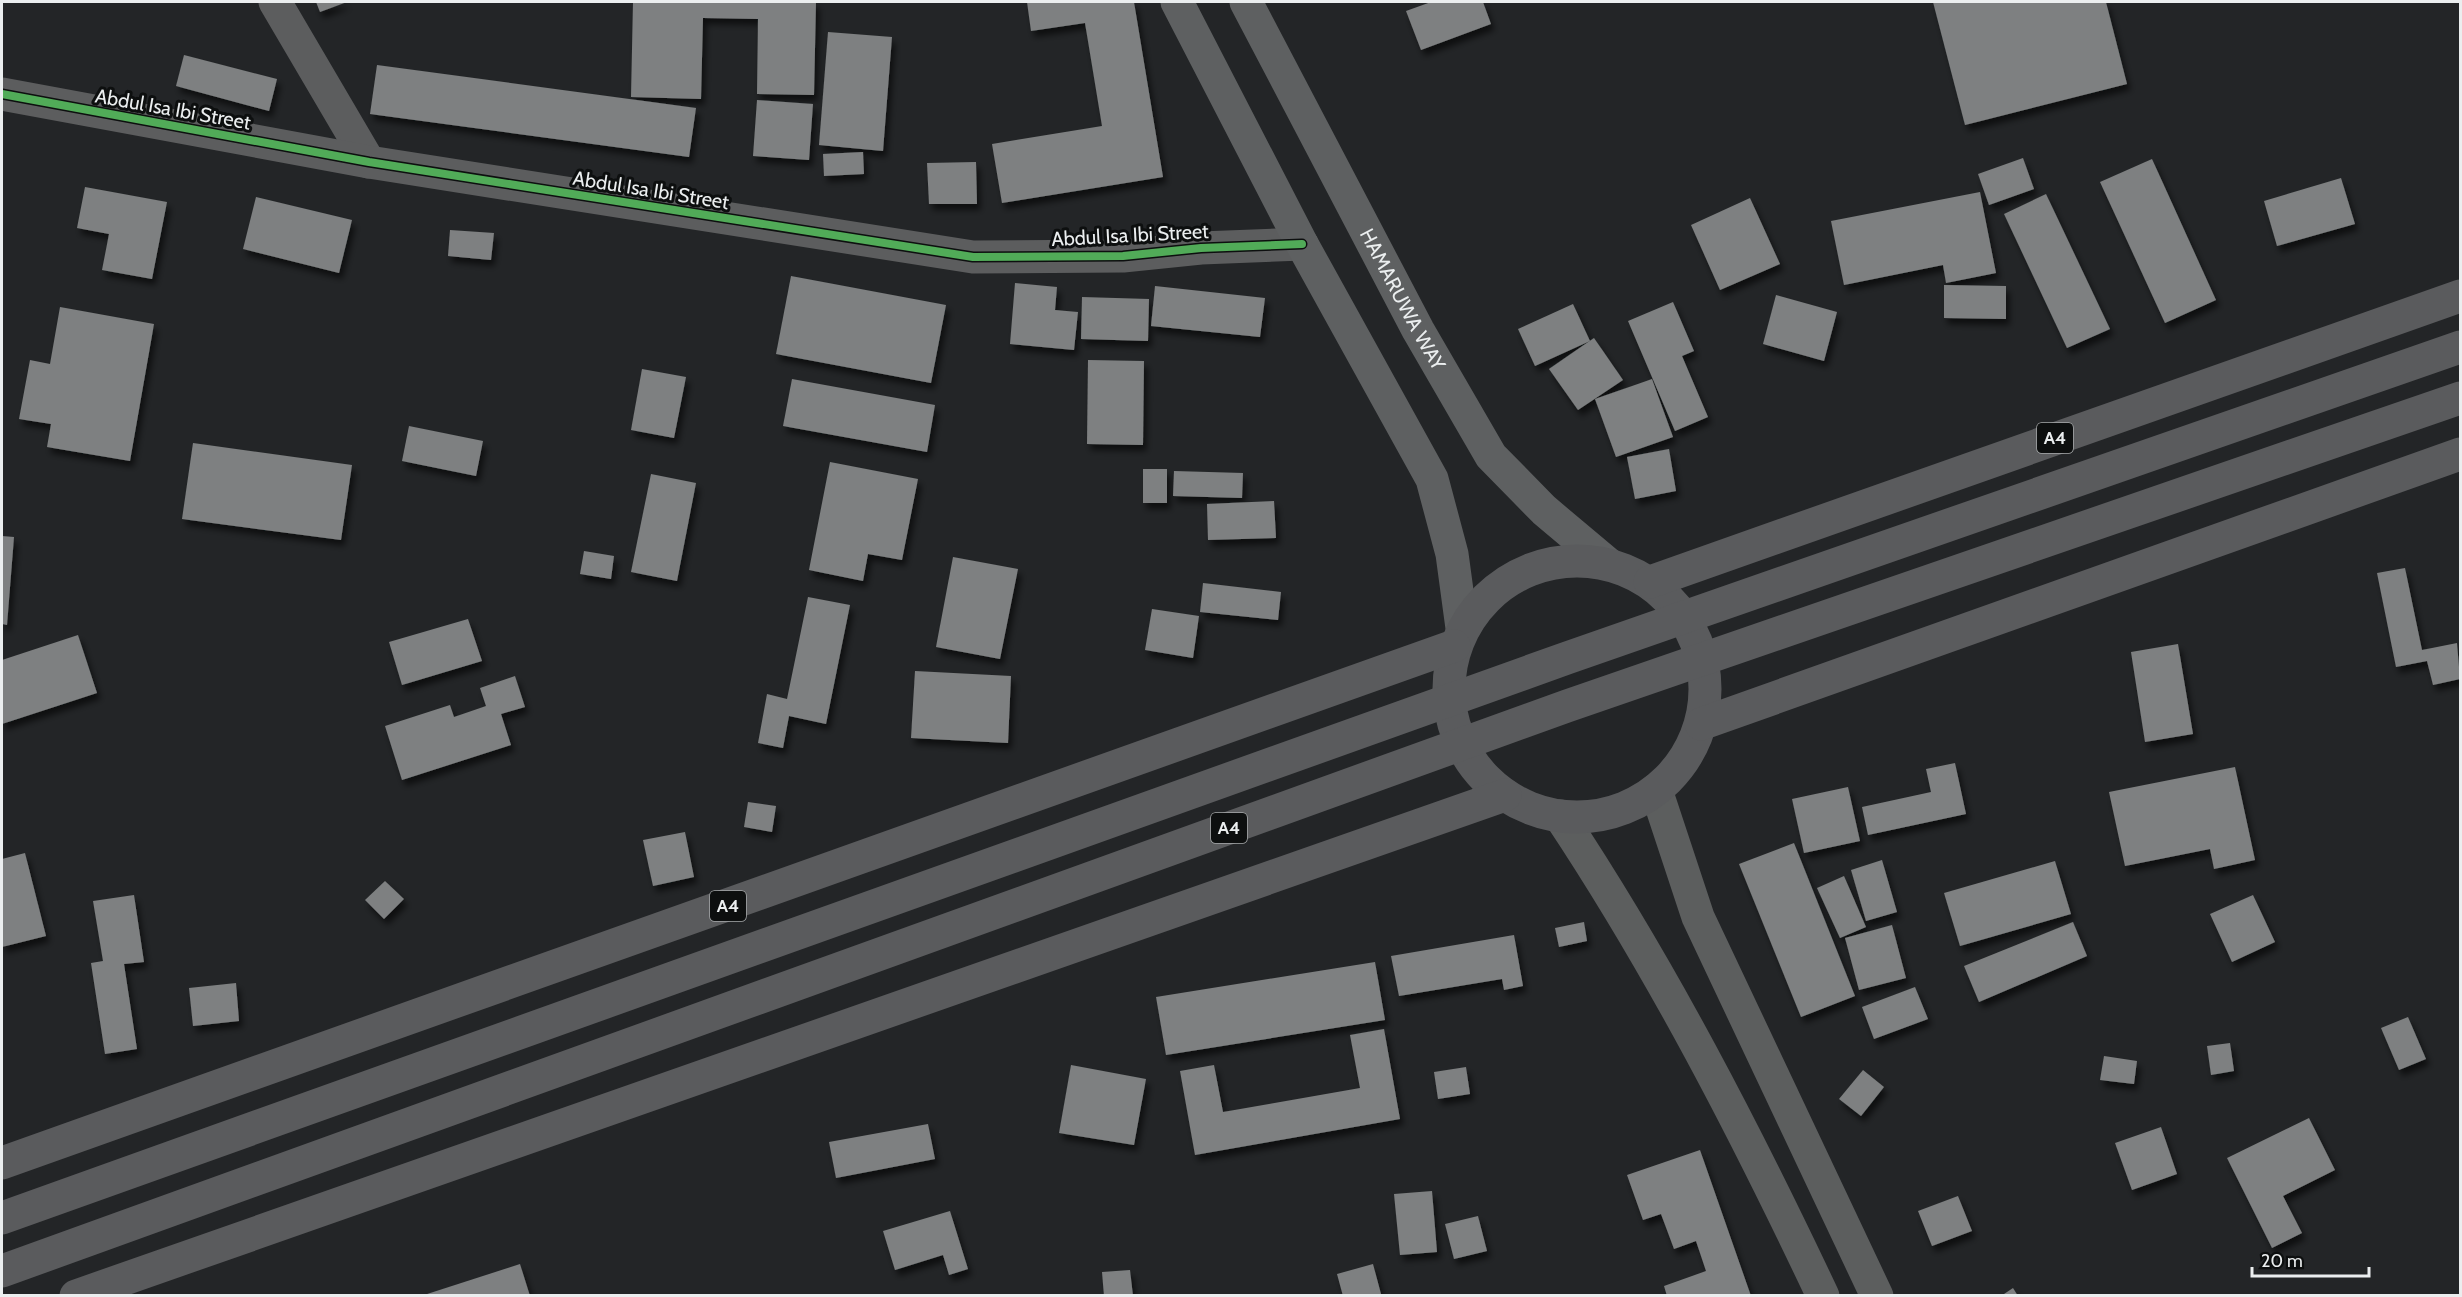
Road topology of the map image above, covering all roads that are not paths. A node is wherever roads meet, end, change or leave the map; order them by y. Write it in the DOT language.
graph roads {
  1 [pos="275,2"];
  2 [pos="1177,2"];
  3 [pos="1246,2"];
  4 [pos="2,94"];
  5 [pos="369,162"];
  6 [pos="1302,244"];
  7 [pos="2460,296"];
  8 [pos="2460,347"];
  9 [pos="2460,398"];
  10 [pos="2460,454"];
  11 [pos="1607,563"];
  12 [pos="1650,582"];
  13 [pos="1458,637"];
  14 [pos="1701,724"];
  15 [pos="1656,790"];
  16 [pos="1505,795"];
  17 [pos="1560,816"];
  18 [pos="2,1163"];
  19 [pos="2,1218"];
  20 [pos="2,1271"];
  21 [pos="76,1296"];
  22 [pos="1823,1296"];
  23 [pos="1877,1296"];
  1 -- 5 [label="street"];
  2 -- 6 [label="main road"];
  3 -- 11 [label="main road, HAMARUWA WAY"];
  4 -- 5 [label="street, Abdul Isa Ibi Street"];
  5 -- 6 [label="street, Abdul Isa Ibi Street"];
  6 -- 13 [label="main road"];
  7 -- 12 [label="highway, A4"];
  8 -- 19 [label="highway, A4"];
  9 -- 20 [label="highway, A4"];
  10 -- 14 [label="highway"];
  11 -- 12 [label="highway, A4"];
  11 -- 13 [label="highway, A4"];
  12 -- 14 [label="highway, A4"];
  13 -- 16 [label="highway, A4"];
  13 -- 18 [label="highway, A4"];
  14 -- 15 [label="highway, A4"];
  15 -- 17 [label="highway, A4"];
  15 -- 23 [label="main road"];
  16 -- 17 [label="highway, A4"];
  16 -- 21 [label="highway"];
  17 -- 22 [label="main road"];
}
